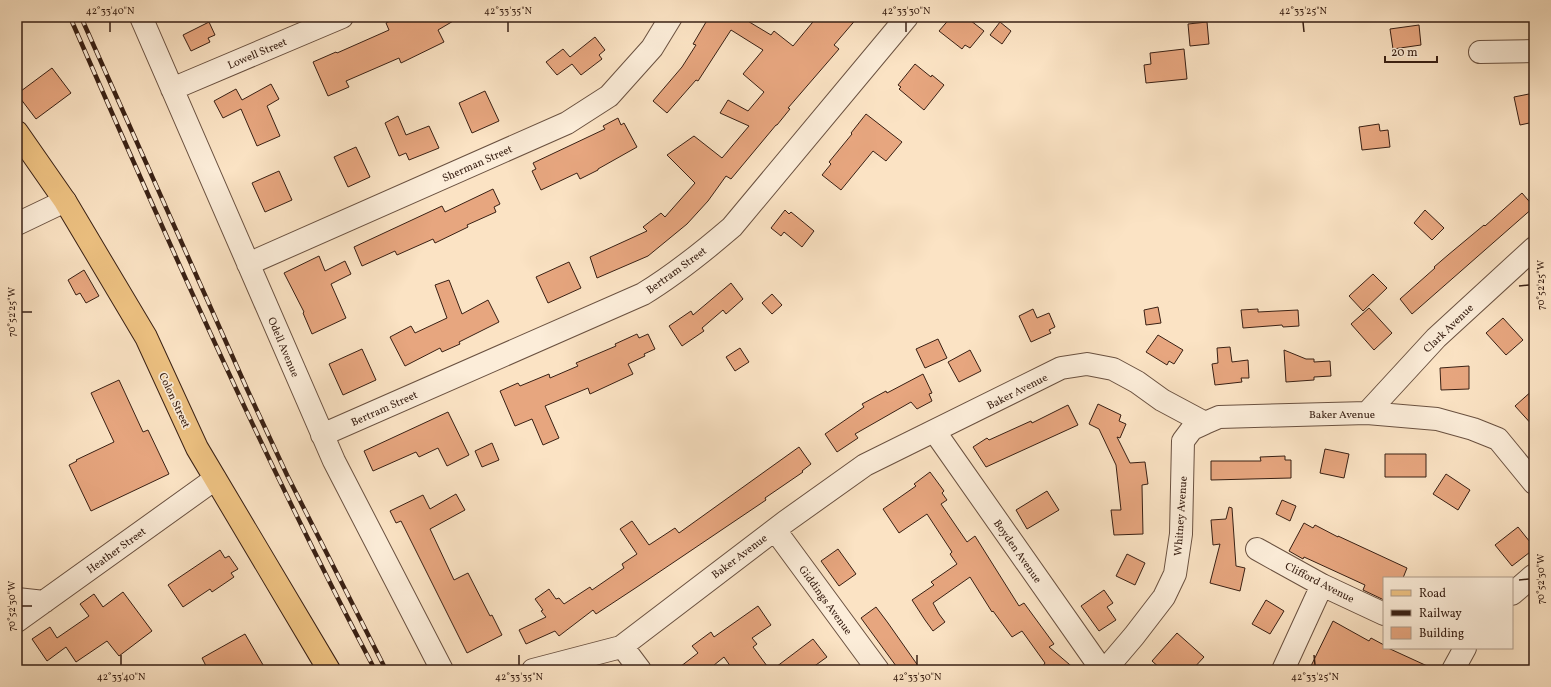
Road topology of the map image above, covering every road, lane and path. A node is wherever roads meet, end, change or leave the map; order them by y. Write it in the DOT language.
graph roads {
  1 [pos="141,17"];
  2 [pos="342,17"];
  3 [pos="671,17"];
  4 [pos="906,17"];
  5 [pos="1534,51"];
  6 [pos="1480,52"];
  7 [pos="172,89"];
  8 [pos="17,132"];
  9 [pos="65,202"];
  10 [pos="17,224"];
  11 [pos="1534,248"];
  12 [pos="248,264"];
  13 [pos="1367,413"];
  14 [pos="1206,423"];
  15 [pos="935,432"];
  16 [pos="322,435"];
  17 [pos="215,479"];
  18 [pos="1534,483"];
  19 [pos="775,530"];
  20 [pos="1257,549"];
  21 [pos="1534,575"];
  22 [pos="1322,585"];
  23 [pos="1513,593"];
  24 [pos="17,599"];
  25 [pos="44,602"];
  26 [pos="1383,614"];
  27 [pos="17,621"];
  28 [pos="622,646"];
  29 [pos="329,670"];
  30 [pos="442,670"];
  31 [pos="533,670"];
  32 [pos="640,670"];
  33 [pos="878,670"];
  34 [pos="1102,670"];
  35 [pos="1105,670"];
  36 [pos="1283,670"];
  1 -- 7 [label="street, Odell Avenue"];
  2 -- 7 [label="street, Lowell Street"];
  3 -- 12 [label="street, Sherman Street"];
  4 -- 16 [label="street, Bertram Street"];
  5 -- 6 [label="street"];
  7 -- 12 [label="street, Odell Avenue"];
  8 -- 9 [label="main road, Colon Street"];
  9 -- 10 [label="street"];
  9 -- 17 [label="main road, Colon Street"];
  11 -- 13 [label="street, Clark Avenue"];
  12 -- 16 [label="street, Odell Avenue"];
  13 -- 14 [label="street, Baker Avenue"];
  13 -- 18 [label="street, Baker Avenue"];
  14 -- 15 [label="street, Baker Avenue"];
  14 -- 35 [label="street, Whitney Avenue"];
  15 -- 19 [label="street, Baker Avenue"];
  15 -- 34 [label="street, Boyden Avenue"];
  16 -- 30 [label="street, Odell Avenue"];
  17 -- 25 [label="street, Heather Street"];
  17 -- 29 [label="main road, Colon Street"];
  19 -- 28 [label="street, Baker Avenue"];
  19 -- 33 [label="street, Giddings Avenue"];
  20 -- 22 [label="street, Clifford Avenue"];
  21 -- 23 [label="street"];
  22 -- 26 [label="street, Clifford Avenue"];
  22 -- 36 [label="street"];
  24 -- 25 [label="street"];
  25 -- 27 [label="street, Heather Street"];
  28 -- 31 [label="street, Baker Avenue"];
  28 -- 32 [label="street"];
}
